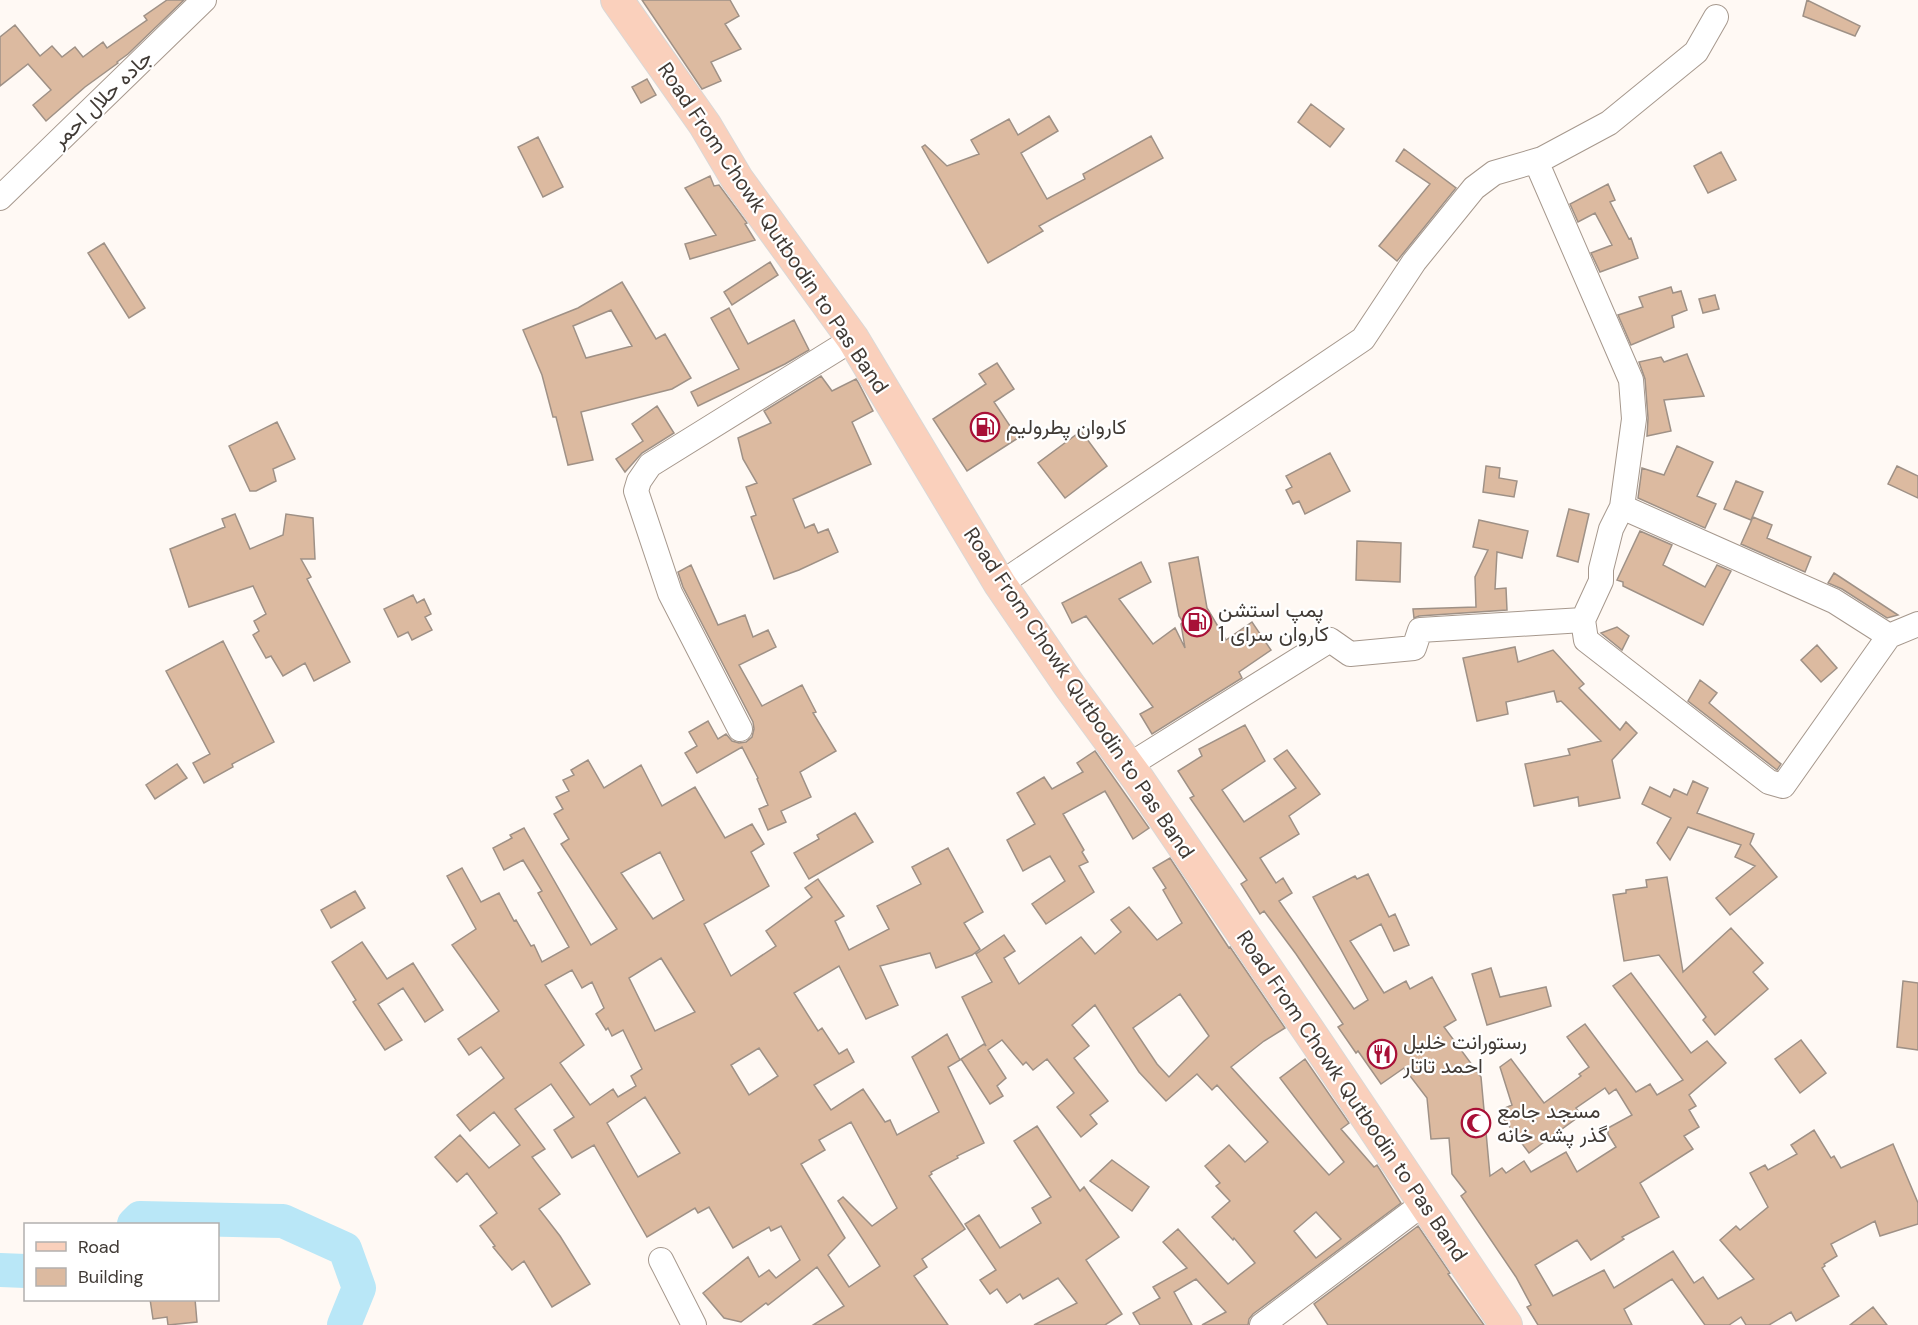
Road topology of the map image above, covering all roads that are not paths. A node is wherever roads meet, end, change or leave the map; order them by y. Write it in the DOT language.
graph roads {
  1 [pos="204,0"];
  2 [pos="617,0"];
  3 [pos="1716,17"];
  4 [pos="1536,161"];
  5 [pos="0,198"];
  6 [pos="853,339"];
  7 [pos="1622,507"];
  8 [pos="1000,584"];
  9 [pos="1583,620"];
  10 [pos="1918,624"];
  11 [pos="1889,636"];
  12 [pos="740,729"];
  13 [pos="1128,766"];
  14 [pos="1424,1203"];
  15 [pos="661,1260"];
  16 [pos="694,1325"];
  17 [pos="1262,1325"];
  18 [pos="1506,1325"];
  1 -- 5 [label="street, جاده حلال احمر"];
  2 -- 6 [label="main road, Road From Chowk Qutbodin to Pas Band"];
  3 -- 4 [label="street"];
  4 -- 7 [label="street"];
  4 -- 8 [label="street"];
  6 -- 8 [label="main road, Road From Chowk Qutbodin to Pas Band"];
  6 -- 12 [label="street"];
  7 -- 9 [label="street"];
  7 -- 11 [label="street"];
  8 -- 13 [label="main road, Road From Chowk Qutbodin to Pas Band"];
  9 -- 11 [label="street"];
  9 -- 13 [label="street"];
  10 -- 11 [label="street"];
  13 -- 14 [label="main road, Road From Chowk Qutbodin to Pas Band"];
  14 -- 17 [label="street"];
  14 -- 18 [label="main road, Road From Chowk Qutbodin to Pas Band"];
  15 -- 16 [label="street"];
}
